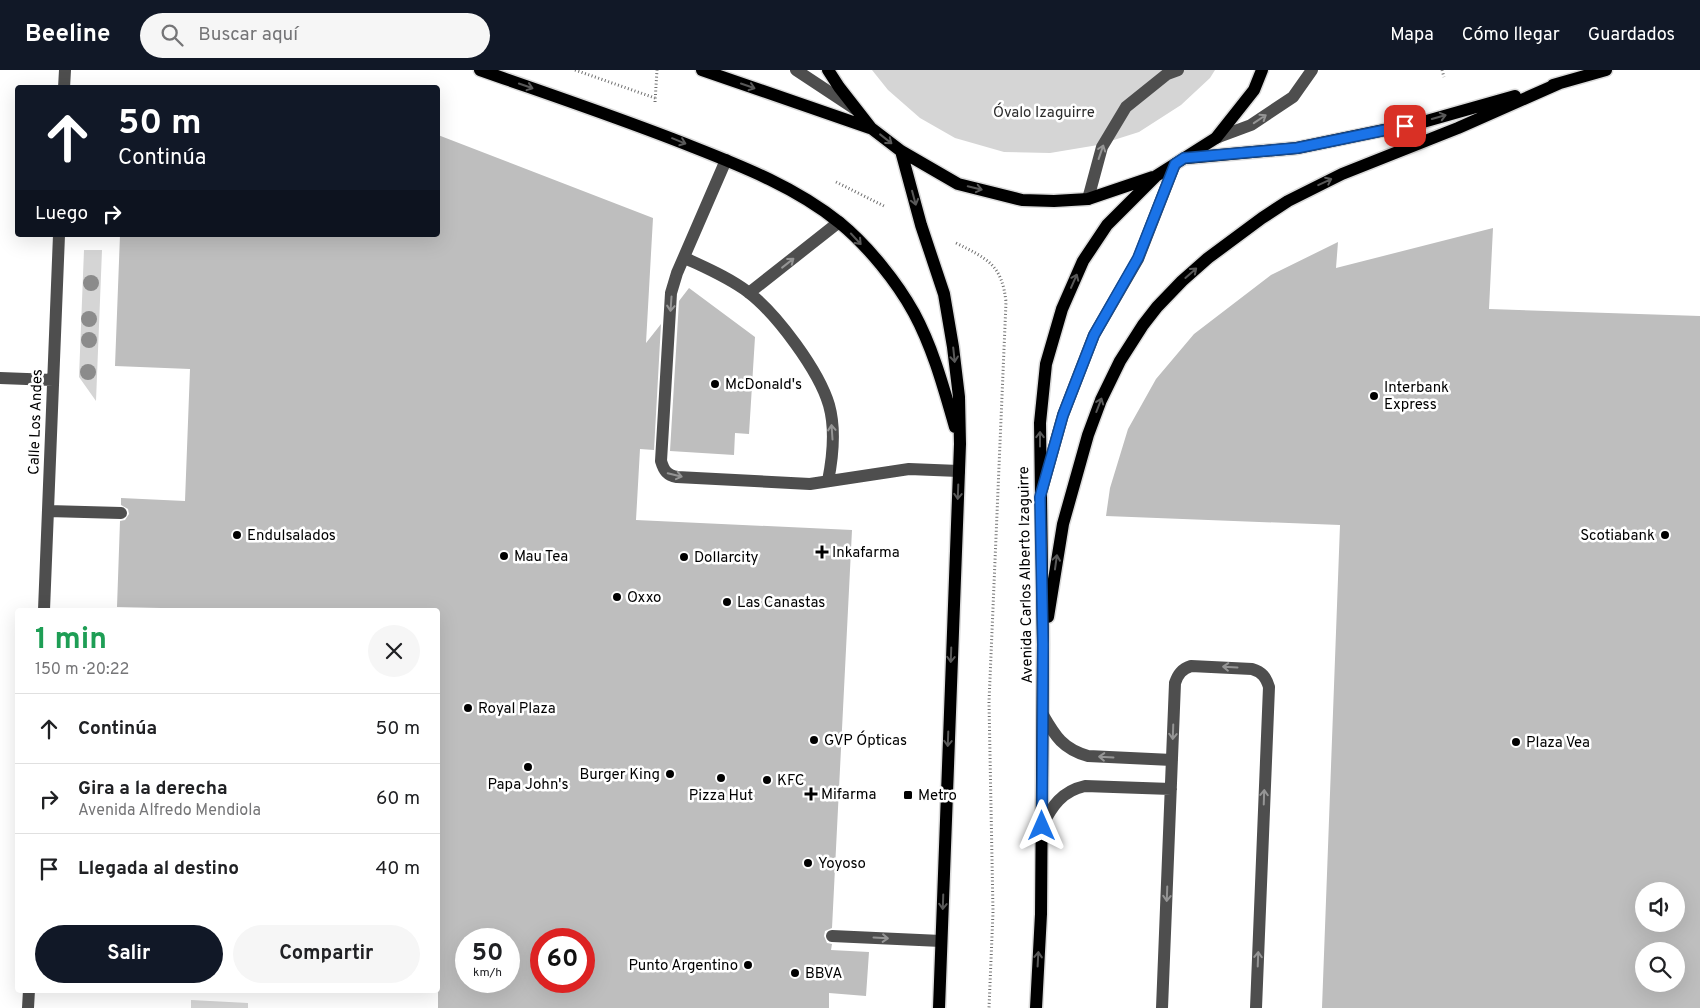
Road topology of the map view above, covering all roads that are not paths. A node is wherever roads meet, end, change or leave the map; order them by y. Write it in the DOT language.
graph roads {
  1 [pos="65,70"];
  2 [pos="480,70"];
  3 [pos="702,70"];
  4 [pos="796,70"];
  5 [pos="828,70"];
  6 [pos="1178,70"];
  7 [pos="1262,70"];
  8 [pos="1312,70"];
  9 [pos="1606,70"];
  10 [pos="1560,84"];
  11 [pos="64,85"];
  12 [pos="856,110"];
  13 [pos="871,128"];
  14 [pos="1216,138"];
  15 [pos="901,151"];
  16 [pos="726,160"];
  17 [pos="1179,161"];
  18 [pos="1156,176"];
  19 [pos="1088,198"];
  20 [pos="839,222"];
  21 [pos="58,237"];
  22 [pos="685,258"];
  23 [pos="750,293"];
  24 [pos="0,378"];
  25 [pos="53,380"];
  26 [pos="960,444"];
  27 [pos="959,471"];
  28 [pos="828,481"];
  29 [pos="1040,497"];
  30 [pos="48,511"];
  31 [pos="121,513"];
  32 [pos="44,608"];
  33 [pos="1043,644"];
  34 [pos="1043,715"];
  35 [pos="1172,760"];
  36 [pos="1171,789"];
  37 [pos="1042,826"];
  38 [pos="832,936"];
  39 [pos="942,941"];
  40 [pos="28,993"];
  41 [pos="28,1008"];
  42 [pos="939,1008"];
  43 [pos="1036,1008"];
  44 [pos="1162,1008"];
  45 [pos="1256,1008"];
  1 -- 11 [label="street"];
  2 -- 16 [label="main road, one-way"];
  3 -- 13 [label="main road, one-way"];
  4 -- 12 [label="street"];
  5 -- 12 [label="main road, Avenida Carlos Alberto Izaguirre"];
  19 -- 6 [label="street, one-way"];
  7 -- 14 [label="main road, Avenida Carlos Alberto Izaguirre"];
  14 -- 8 [label="street, one-way"];
  9 -- 10 [label="main road"];
  17 -- 10 [label="main road, one-way"];
  33 -- 10 [label="main road, one-way"];
  12 -- 13 [label="main road, Avenida Carlos Alberto Izaguirre"];
  13 -- 15 [label="main road, Avenida Carlos Alberto Izaguirre, one-way"];
  14 -- 17 [label="main road, Avenida Carlos Alberto Izaguirre"];
  15 -- 19 [label="main road, Avenida Carlos Alberto Izaguirre, one-way"];
  15 -- 26 [label="main road, one-way"];
  16 -- 20 [label="main road"];
  16 -- 22 [label="street"];
  17 -- 18 [label="main road, Avenida Carlos Alberto Izaguirre"];
  17 -- 29 [label="street"];
  18 -- 19 [label="main road, Avenida Carlos Alberto Izaguirre"];
  29 -- 18 [label="main road, Avenida Carlos Alberto Izaguirre, one-way"];
  23 -- 20 [label="street, one-way"];
  20 -- 26 [label="main road, one-way"];
  21 -- 25 [label="street, Calle Los Andes"];
  22 -- 23 [label="street"];
  22 -- 28 [label="street, one-way"];
  28 -- 23 [label="street, one-way"];
  24 -- 25 [label="street"];
  25 -- 30 [label="street, Calle Los Andes"];
  26 -- 27 [label="main road"];
  27 -- 28 [label="street"];
  27 -- 39 [label="main road, one-way"];
  29 -- 33 [label="main road, Avenida Carlos Alberto Izaguirre"];
  30 -- 31 [label="street"];
  30 -- 32 [label="street, Calle Los Andes"];
  33 -- 34 [label="main road, Avenida Carlos Alberto Izaguirre"];
  35 -- 34 [label="street, one-way"];
  34 -- 37 [label="main road, Avenida Carlos Alberto Izaguirre"];
  35 -- 36 [label="street"];
  45 -- 35 [label="street, one-way"];
  36 -- 37 [label="street"];
  36 -- 44 [label="street, one-way"];
  43 -- 37 [label="main road, Avenida Carlos Alberto Izaguirre, one-way"];
  38 -- 39 [label="street, one-way"];
  39 -- 42 [label="main road"];
  40 -- 41 [label="street"];
}
